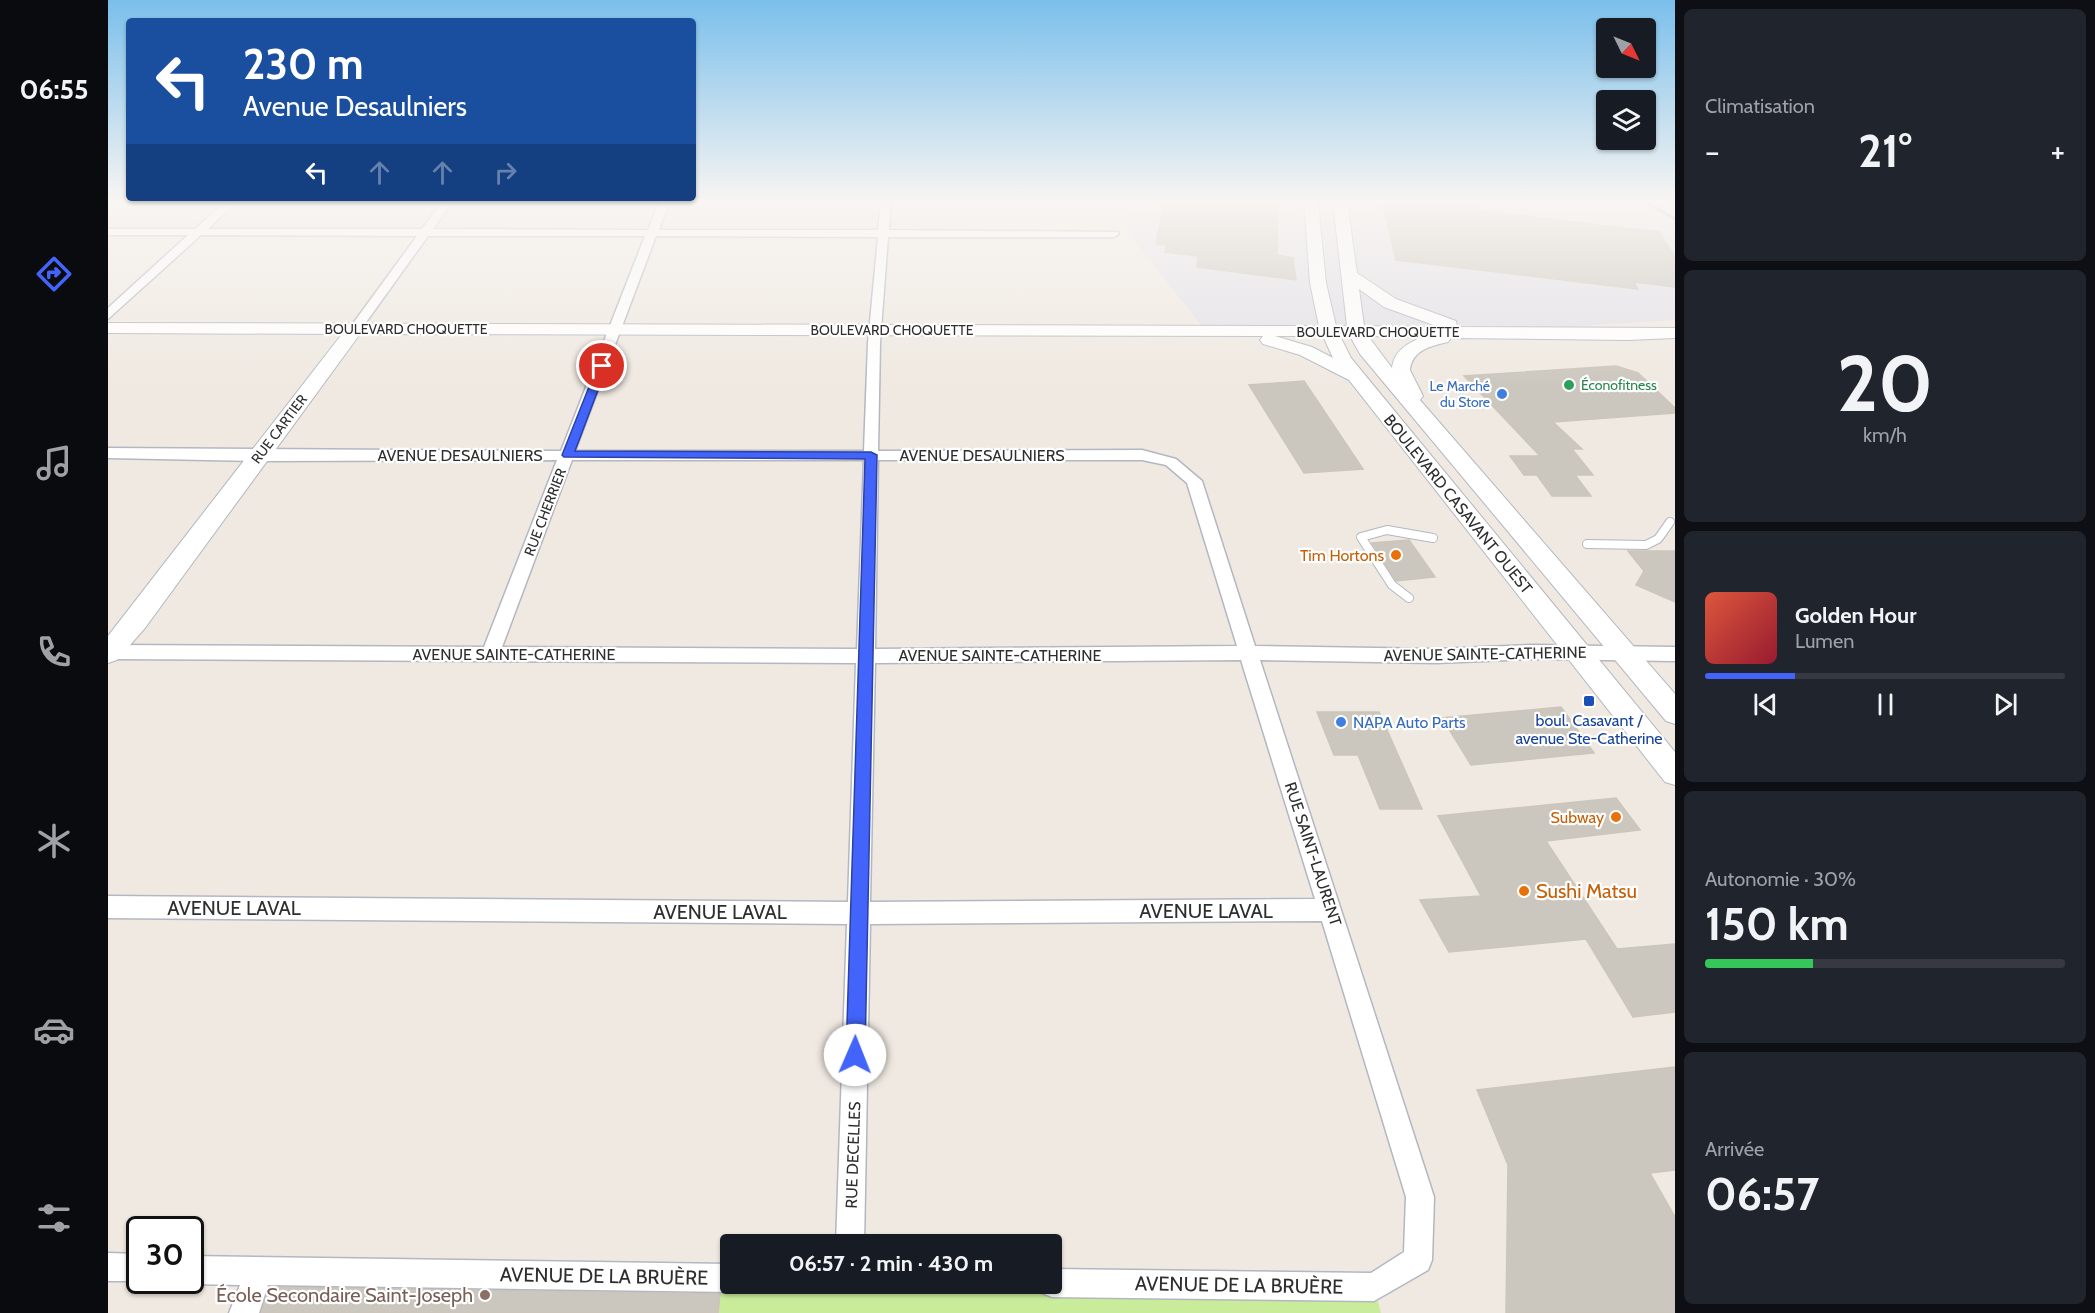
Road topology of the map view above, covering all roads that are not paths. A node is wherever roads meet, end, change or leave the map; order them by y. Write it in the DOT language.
graph roads {
  1 [pos="164,263"];
  2 [pos="402,263"];
  3 [pos="641,263"];
  4 [pos="881,263"];
  5 [pos="1316,263"];
  6 [pos="1347,263"];
  7 [pos="1348,274"];
  8 [pos="1318,286"];
  9 [pos="108,315"];
  10 [pos="108,328"];
  11 [pos="355,329"];
  12 [pos="616,329"];
  13 [pos="874,330"];
  14 [pos="1234,331"];
  15 [pos="1330,331"];
  16 [pos="1356,331"];
  17 [pos="1476,333"];
  18 [pos="1675,333"];
  19 [pos="1357,379"];
  20 [pos="1423,415"];
  21 [pos="108,453"];
  22 [pos="568,455"];
  23 [pos="871,455"];
  24 [pos="258,456"];
  25 [pos="1171,462"];
  26 [pos="1670,522"];
  27 [pos="1433,538"];
  28 [pos="1587,544"];
  29 [pos="1409,598"];
  30 [pos="108,652"];
  31 [pos="1577,652"];
  32 [pos="1249,653"];
  33 [pos="1626,653"];
  34 [pos="490,654"];
  35 [pos="1675,654"];
  36 [pos="866,656"];
  37 [pos="1675,713"];
  38 [pos="1675,773"];
  39 [pos="108,907"];
  40 [pos="1331,910"];
  41 [pos="859,913"];
  42 [pos="850,1234"];
  43 [pos="1418,1260"];
  44 [pos="108,1267"];
  45 [pos="126,1268"];
  46 [pos="204,1270"];
  47 [pos="259,1272"];
  48 [pos="720,1278"];
  49 [pos="1062,1283"];
  50 [pos="244,1313"];
  1 -- 9 [label="street"];
  2 -- 11 [label="street, RUE CARTIER"];
  3 -- 12 [label="street, RUE CHERRIER"];
  4 -- 13 [label="street, RUE DECELLES"];
  5 -- 8 [label="main road, BOULEVARD CASAVANT OUEST"];
  6 -- 7 [label="main road, BOULEVARD CASAVANT OUEST"];
  7 -- 16 [label="main road, BOULEVARD CASAVANT OUEST"];
  7 -- 17 [label="main road"];
  8 -- 14 [label="main road"];
  8 -- 15 [label="main road, BOULEVARD CASAVANT OUEST"];
  10 -- 11 [label="main road, BOULEVARD CHOQUETTE"];
  11 -- 12 [label="main road, BOULEVARD CHOQUETTE"];
  11 -- 24 [label="main road, RUE CARTIER"];
  12 -- 13 [label="main road, BOULEVARD CHOQUETTE"];
  12 -- 22 [label="street, RUE CHERRIER"];
  13 -- 14 [label="main road, BOULEVARD CHOQUETTE"];
  13 -- 23 [label="street, RUE DECELLES"];
  14 -- 15 [label="main road, BOULEVARD CHOQUETTE"];
  14 -- 19 [label="main road"];
  15 -- 16 [label="main road, BOULEVARD CHOQUETTE"];
  15 -- 19 [label="main road, BOULEVARD CASAVANT OUEST"];
  16 -- 17 [label="main road, BOULEVARD CHOQUETTE"];
  16 -- 20 [label="main road, BOULEVARD CASAVANT OUEST"];
  17 -- 18 [label="main road, BOULEVARD CHOQUETTE"];
  17 -- 20 [label="main road"];
  19 -- 31 [label="main road, BOULEVARD CASAVANT OUEST"];
  20 -- 33 [label="main road, BOULEVARD CASAVANT OUEST"];
  21 -- 24 [label="street, AVENUE DESAULNIERS"];
  22 -- 23 [label="street, AVENUE DESAULNIERS"];
  22 -- 24 [label="street, AVENUE DESAULNIERS"];
  22 -- 34 [label="street, RUE CHERRIER"];
  23 -- 25 [label="street, AVENUE DESAULNIERS"];
  23 -- 36 [label="street, RUE DECELLES"];
  24 -- 30 [label="main road, RUE CARTIER"];
  25 -- 32 [label="street, RUE SAINT-LAURENT"];
  26 -- 28 [label="lane"];
  27 -- 29 [label="lane"];
  30 -- 34 [label="street, AVENUE SAINTE-CATHERINE"];
  31 -- 32 [label="street, AVENUE SAINTE-CATHERINE"];
  31 -- 33 [label="street, AVENUE SAINTE-CATHERINE"];
  31 -- 38 [label="main road, BOULEVARD CASAVANT OUEST"];
  32 -- 36 [label="street, AVENUE SAINTE-CATHERINE"];
  32 -- 40 [label="street, RUE SAINT-LAURENT"];
  33 -- 35 [label="street, AVENUE SAINTE-CATHERINE"];
  33 -- 37 [label="main road, BOULEVARD CASAVANT OUEST"];
  34 -- 36 [label="street, AVENUE SAINTE-CATHERINE"];
  36 -- 41 [label="street, RUE DECELLES"];
  39 -- 41 [label="street, AVENUE LAVAL"];
  40 -- 41 [label="street, AVENUE LAVAL"];
  40 -- 43 [label="street, RUE SAINT-LAURENT"];
  41 -- 42 [label="street, RUE DECELLES"];
  43 -- 49 [label="street, AVENUE DE LA BRUÈRE"];
  44 -- 45 [label="street"];
  46 -- 47 [label="street, AVENUE DE LA BRUÈRE"];
  47 -- 48 [label="street, AVENUE DE LA BRUÈRE"];
  47 -- 50 [label="street"];
}
